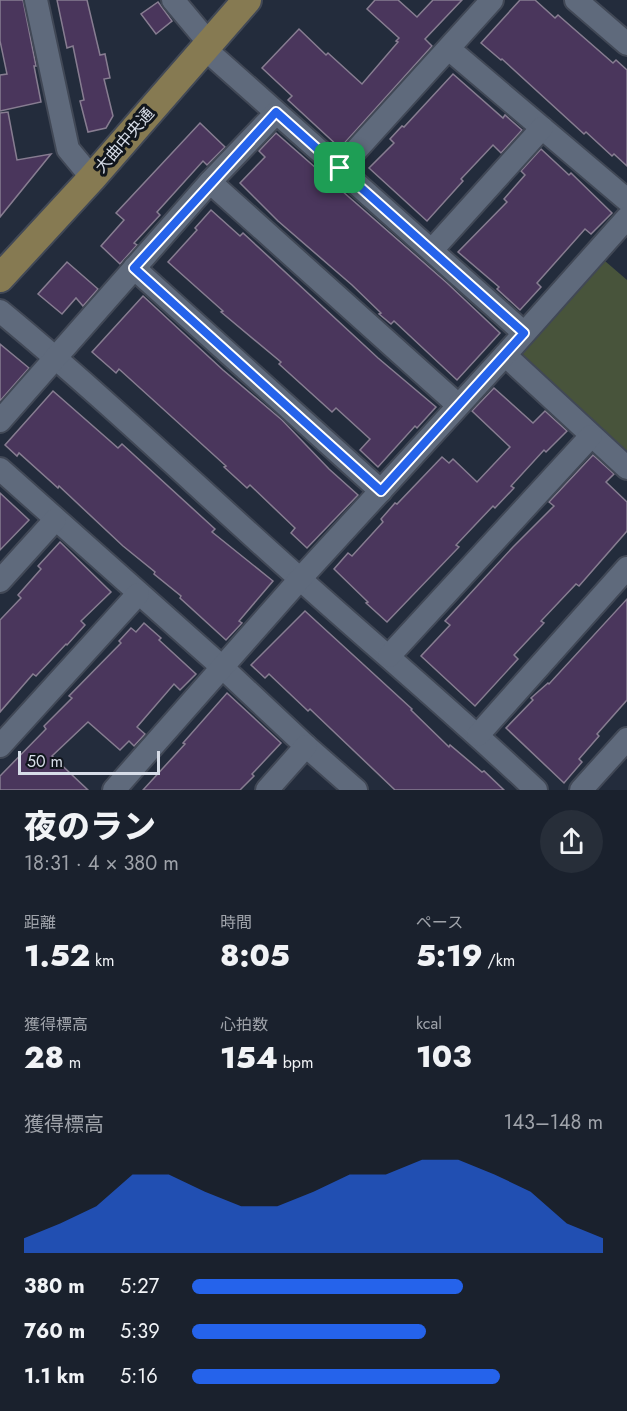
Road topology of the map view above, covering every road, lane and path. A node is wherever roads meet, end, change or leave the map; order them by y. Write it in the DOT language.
graph roads {
  1 [pos="36,0"];
  2 [pos="173,0"];
  3 [pos="247,0"];
  4 [pos="492,0"];
  5 [pos="576,0"];
  6 [pos="627,44"];
  7 [pos="207,45"];
  8 [pos="448,49"];
  9 [pos="276,112"];
  10 [pos="542,128"];
  11 [pos="340,168"];
  12 [pos="92,178"];
  13 [pos="210,182"];
  14 [pos="627,200"];
  15 [pos="627,218"];
  16 [pos="432,250"];
  17 [pos="134,268"];
  18 [pos="1,274"];
  19 [pos="0,311"];
  20 [pos="524,333"];
  21 [pos="505,355"];
  22 [pos="55,357"];
  23 [pos="458,405"];
  24 [pos="0,421"];
  25 [pos="591,435"];
  26 [pos="627,468"];
  27 [pos="0,469"];
  28 [pos="381,491"];
  29 [pos="55,520"];
  30 [pos="627,568"];
  31 [pos="300,579"];
  32 [pos="0,581"];
  33 [pos="138,594"];
  34 [pos="389,656"];
  35 [pos="222,667"];
  36 [pos="478,735"];
  37 [pos="627,739"];
  38 [pos="0,746"];
  39 [pos="306,746"];
  40 [pos="114,790"];
  41 [pos="267,790"];
  42 [pos="356,790"];
  43 [pos="536,790"];
  44 [pos="581,790"];
  1 -- 12 [label="street"];
  2 -- 7 [label="street"];
  3 -- 7 [label="main road, 大曲中央通"];
  4 -- 8 [label="street"];
  5 -- 6 [label="street"];
  7 -- 9 [label="street"];
  7 -- 12 [label="main road, 大曲中央通"];
  8 -- 10 [label="street"];
  8 -- 11 [label="street"];
  9 -- 11 [label="street"];
  9 -- 13 [label="street"];
  10 -- 14 [label="street"];
  10 -- 16 [label="street"];
  11 -- 16 [label="street"];
  12 -- 18 [label="main road, 大曲中央通"];
  13 -- 17 [label="street"];
  13 -- 23 [label="street"];
  15 -- 20 [label="street"];
  16 -- 20 [label="street"];
  17 -- 22 [label="street"];
  17 -- 28 [label="street"];
  19 -- 22 [label="street"];
  20 -- 21 [label="street"];
  21 -- 23 [label="street"];
  21 -- 25 [label="street"];
  22 -- 24 [label="street"];
  22 -- 31 [label="street"];
  23 -- 28 [label="street"];
  25 -- 26 [label="street"];
  25 -- 34 [label="street"];
  27 -- 29 [label="street"];
  28 -- 31 [label="street"];
  29 -- 32 [label="street"];
  29 -- 33 [label="street"];
  30 -- 36 [label="street"];
  31 -- 34 [label="street"];
  31 -- 35 [label="street"];
  33 -- 35 [label="street"];
  33 -- 38 [label="street"];
  34 -- 36 [label="street"];
  35 -- 39 [label="street"];
  35 -- 40 [label="street"];
  36 -- 43 [label="street"];
  37 -- 44 [label="street"];
  39 -- 41 [label="street"];
  39 -- 42 [label="street"];
}
